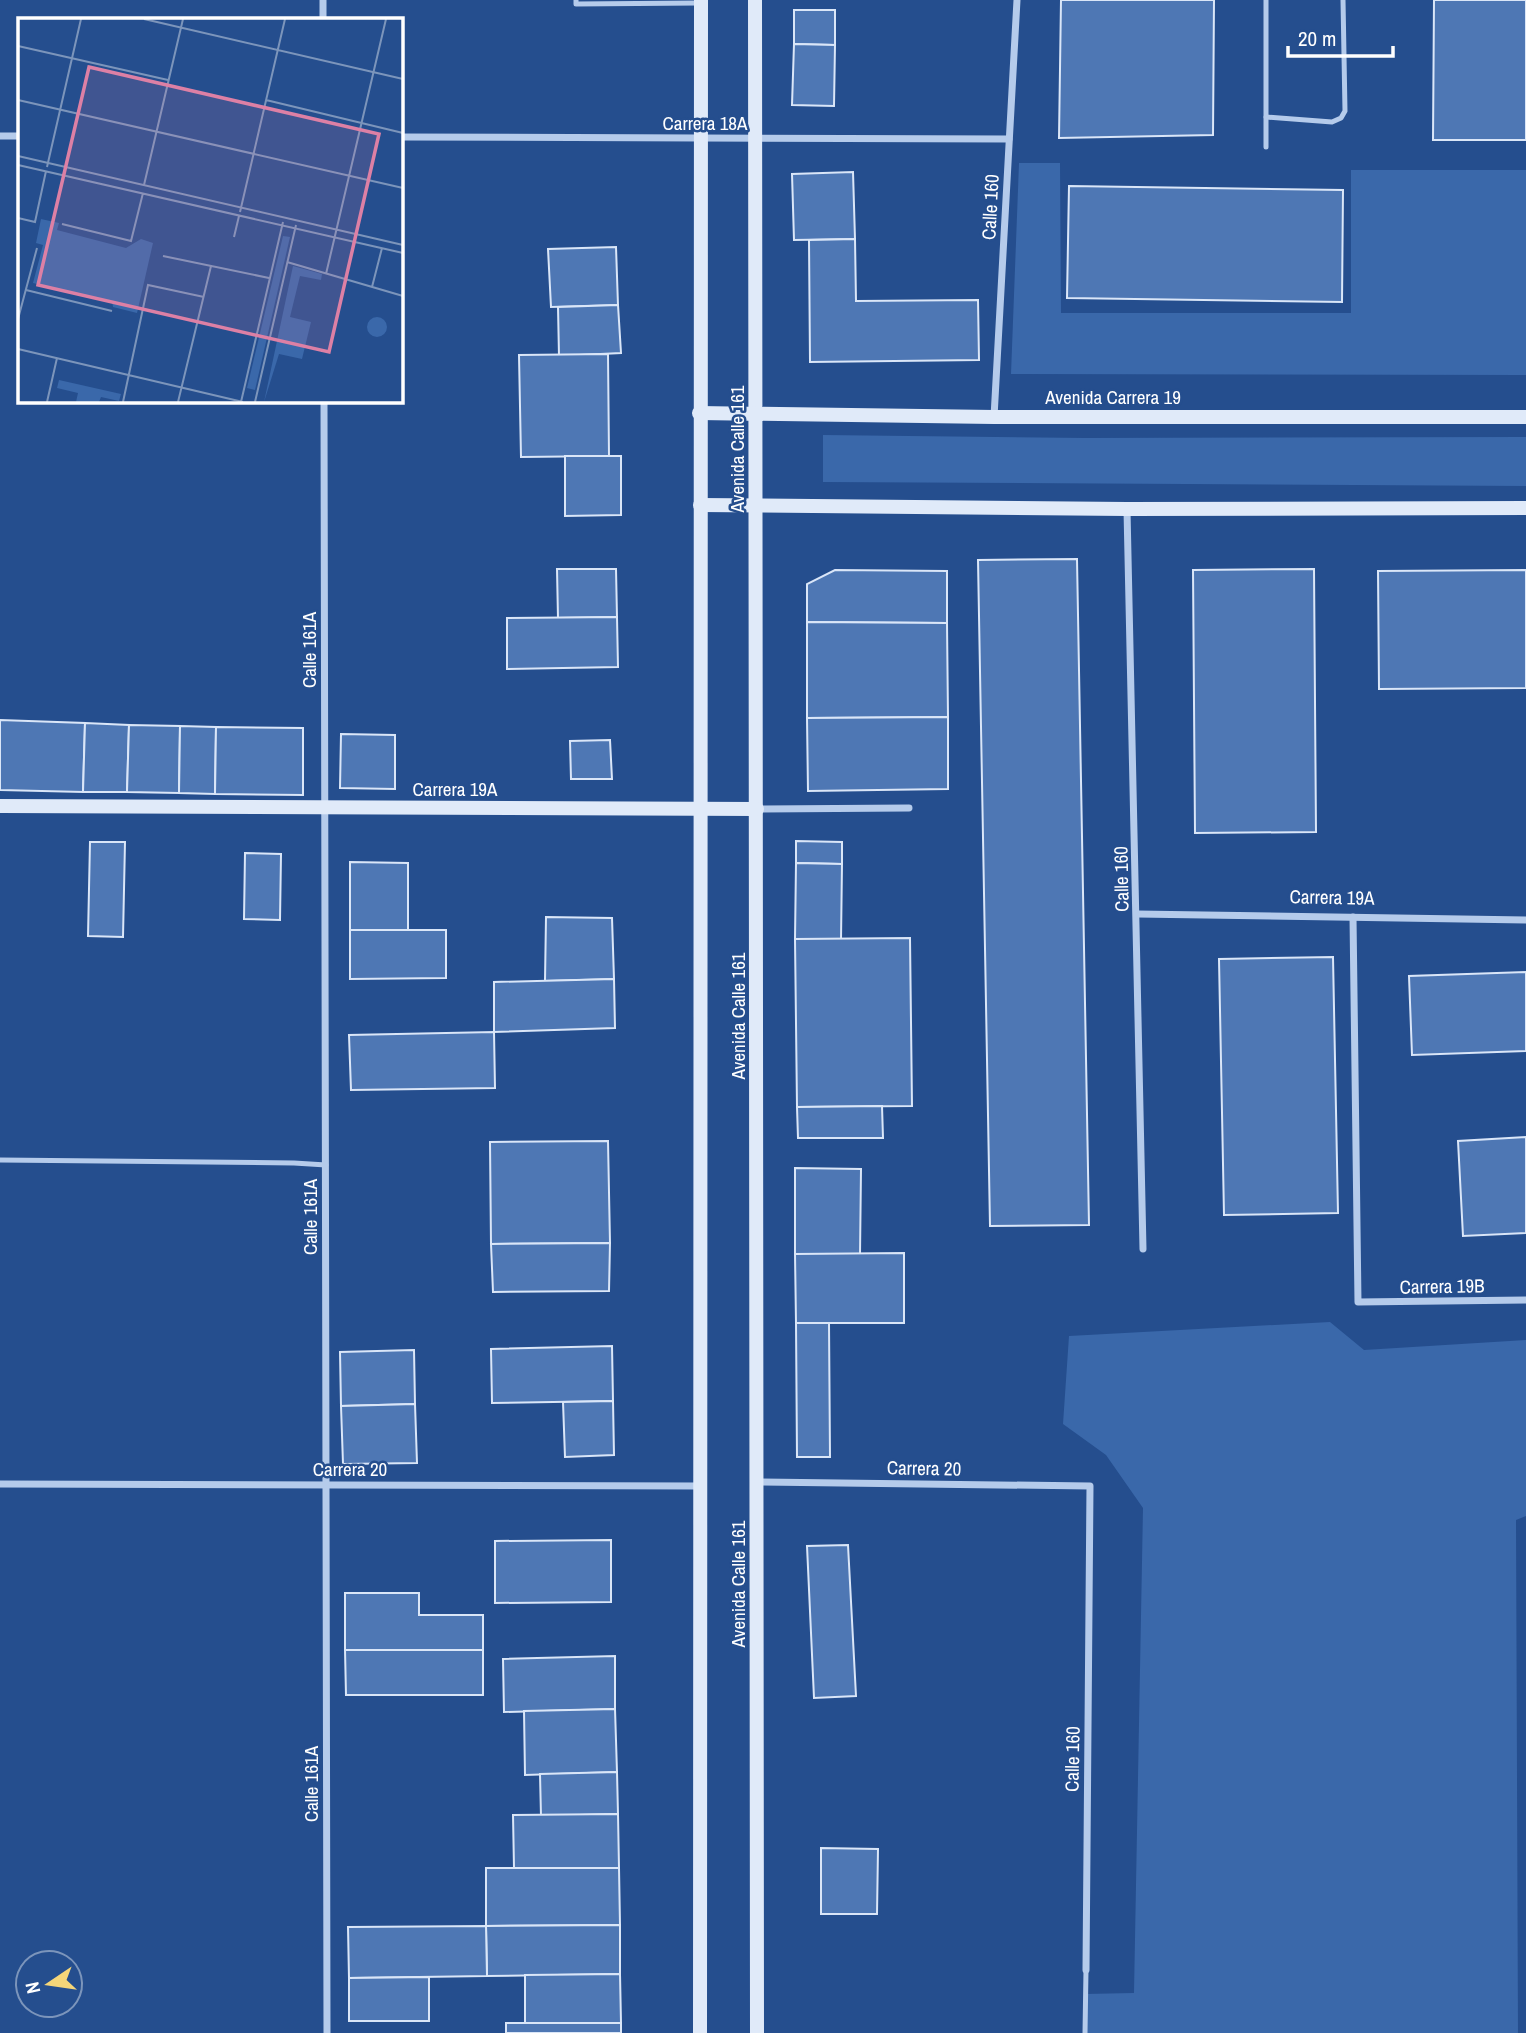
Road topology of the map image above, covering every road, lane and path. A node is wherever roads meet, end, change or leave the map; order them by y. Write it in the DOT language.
graph roads {
  1 [pos="323,0"];
  2 [pos="576,0"];
  3 [pos="755,0"];
  4 [pos="1017,0"];
  5 [pos="1266,0"];
  6 [pos="1343,0"];
  7 [pos="701,1"];
  8 [pos="324,18"];
  9 [pos="1266,117"];
  10 [pos="0,136"];
  11 [pos="18,136"];
  12 [pos="402,137"];
  13 [pos="700,138"];
  14 [pos="756,138"];
  15 [pos="1009,139"];
  16 [pos="1266,147"];
  17 [pos="324,402"];
  18 [pos="699,413"];
  19 [pos="756,414"];
  20 [pos="994,416"];
  21 [pos="1526,416"];
  22 [pos="700,505"];
  23 [pos="757,505"];
  24 [pos="1526,508"];
  25 [pos="1127,509"];
  26 [pos="0,806"];
  27 [pos="325,808"];
  28 [pos="909,808"];
  29 [pos="700,809"];
  30 [pos="757,809"];
  31 [pos="1137,914"];
  32 [pos="1353,917"];
  33 [pos="1526,920"];
  34 [pos="0,1160"];
  35 [pos="326,1166"];
  36 [pos="1143,1249"];
  37 [pos="1526,1300"];
  38 [pos="757,1482"];
  39 [pos="0,1484"];
  40 [pos="326,1485"];
  41 [pos="700,1486"];
  42 [pos="1090,1486"];
  43 [pos="1086,1970"];
  44 [pos="327,2033"];
  45 [pos="700,2033"];
  46 [pos="757,2033"];
  47 [pos="1085,2033"];
  1 -- 8 [label="street"];
  2 -- 7 [label="lane"];
  3 -- 14 [label="main road, Avenida Calle 161"];
  4 -- 15 [label="street, Calle 160"];
  5 -- 9 [label="lane"];
  6 -- 9 [label="lane"];
  7 -- 13 [label="main road, Avenida Calle 161"];
  9 -- 16 [label="lane"];
  10 -- 11 [label="street"];
  12 -- 13 [label="street, Carrera 18A"];
  13 -- 14 [label="street, Carrera 18A"];
  13 -- 18 [label="main road, Avenida Calle 161"];
  14 -- 15 [label="street, Carrera 18A"];
  14 -- 19 [label="main road, Avenida Calle 161"];
  15 -- 20 [label="street, Calle 160"];
  17 -- 27 [label="street, Calle 161A"];
  18 -- 19 [label="main road, Avenida Carrera 19"];
  18 -- 22 [label="main road, Avenida Calle 161"];
  19 -- 20 [label="main road, Avenida Carrera 19"];
  19 -- 23 [label="main road, Avenida Calle 161"];
  20 -- 21 [label="main road, Avenida Carrera 19"];
  22 -- 23 [label="main road"];
  22 -- 29 [label="main road, Avenida Calle 161"];
  23 -- 25 [label="main road"];
  23 -- 30 [label="main road, Avenida Calle 161"];
  24 -- 25 [label="main road"];
  25 -- 31 [label="street, Calle 160"];
  26 -- 27 [label="main road, Carrera 19A"];
  27 -- 29 [label="main road, Carrera 19A"];
  27 -- 35 [label="street, Calle 161A"];
  28 -- 30 [label="street, Carrera 19A"];
  29 -- 30 [label="main road, Carrera 19A"];
  29 -- 41 [label="main road, Avenida Calle 161"];
  30 -- 38 [label="main road, Avenida Calle 161"];
  31 -- 32 [label="street, Carrera 19A"];
  31 -- 36 [label="street, Calle 160"];
  32 -- 33 [label="street, Carrera 19A"];
  32 -- 37 [label="street, Carrera 19B"];
  34 -- 35 [label="lane"];
  35 -- 40 [label="street, Calle 161A"];
  38 -- 42 [label="street, Carrera 20"];
  38 -- 46 [label="main road, Avenida Calle 161"];
  39 -- 40 [label="street, Carrera 20"];
  40 -- 41 [label="street, Carrera 20"];
  40 -- 44 [label="street, Calle 161A"];
  41 -- 45 [label="main road, Avenida Calle 161"];
  42 -- 43 [label="street, Calle 160"];
  43 -- 47 [label="lane, Calle 160"];
}
